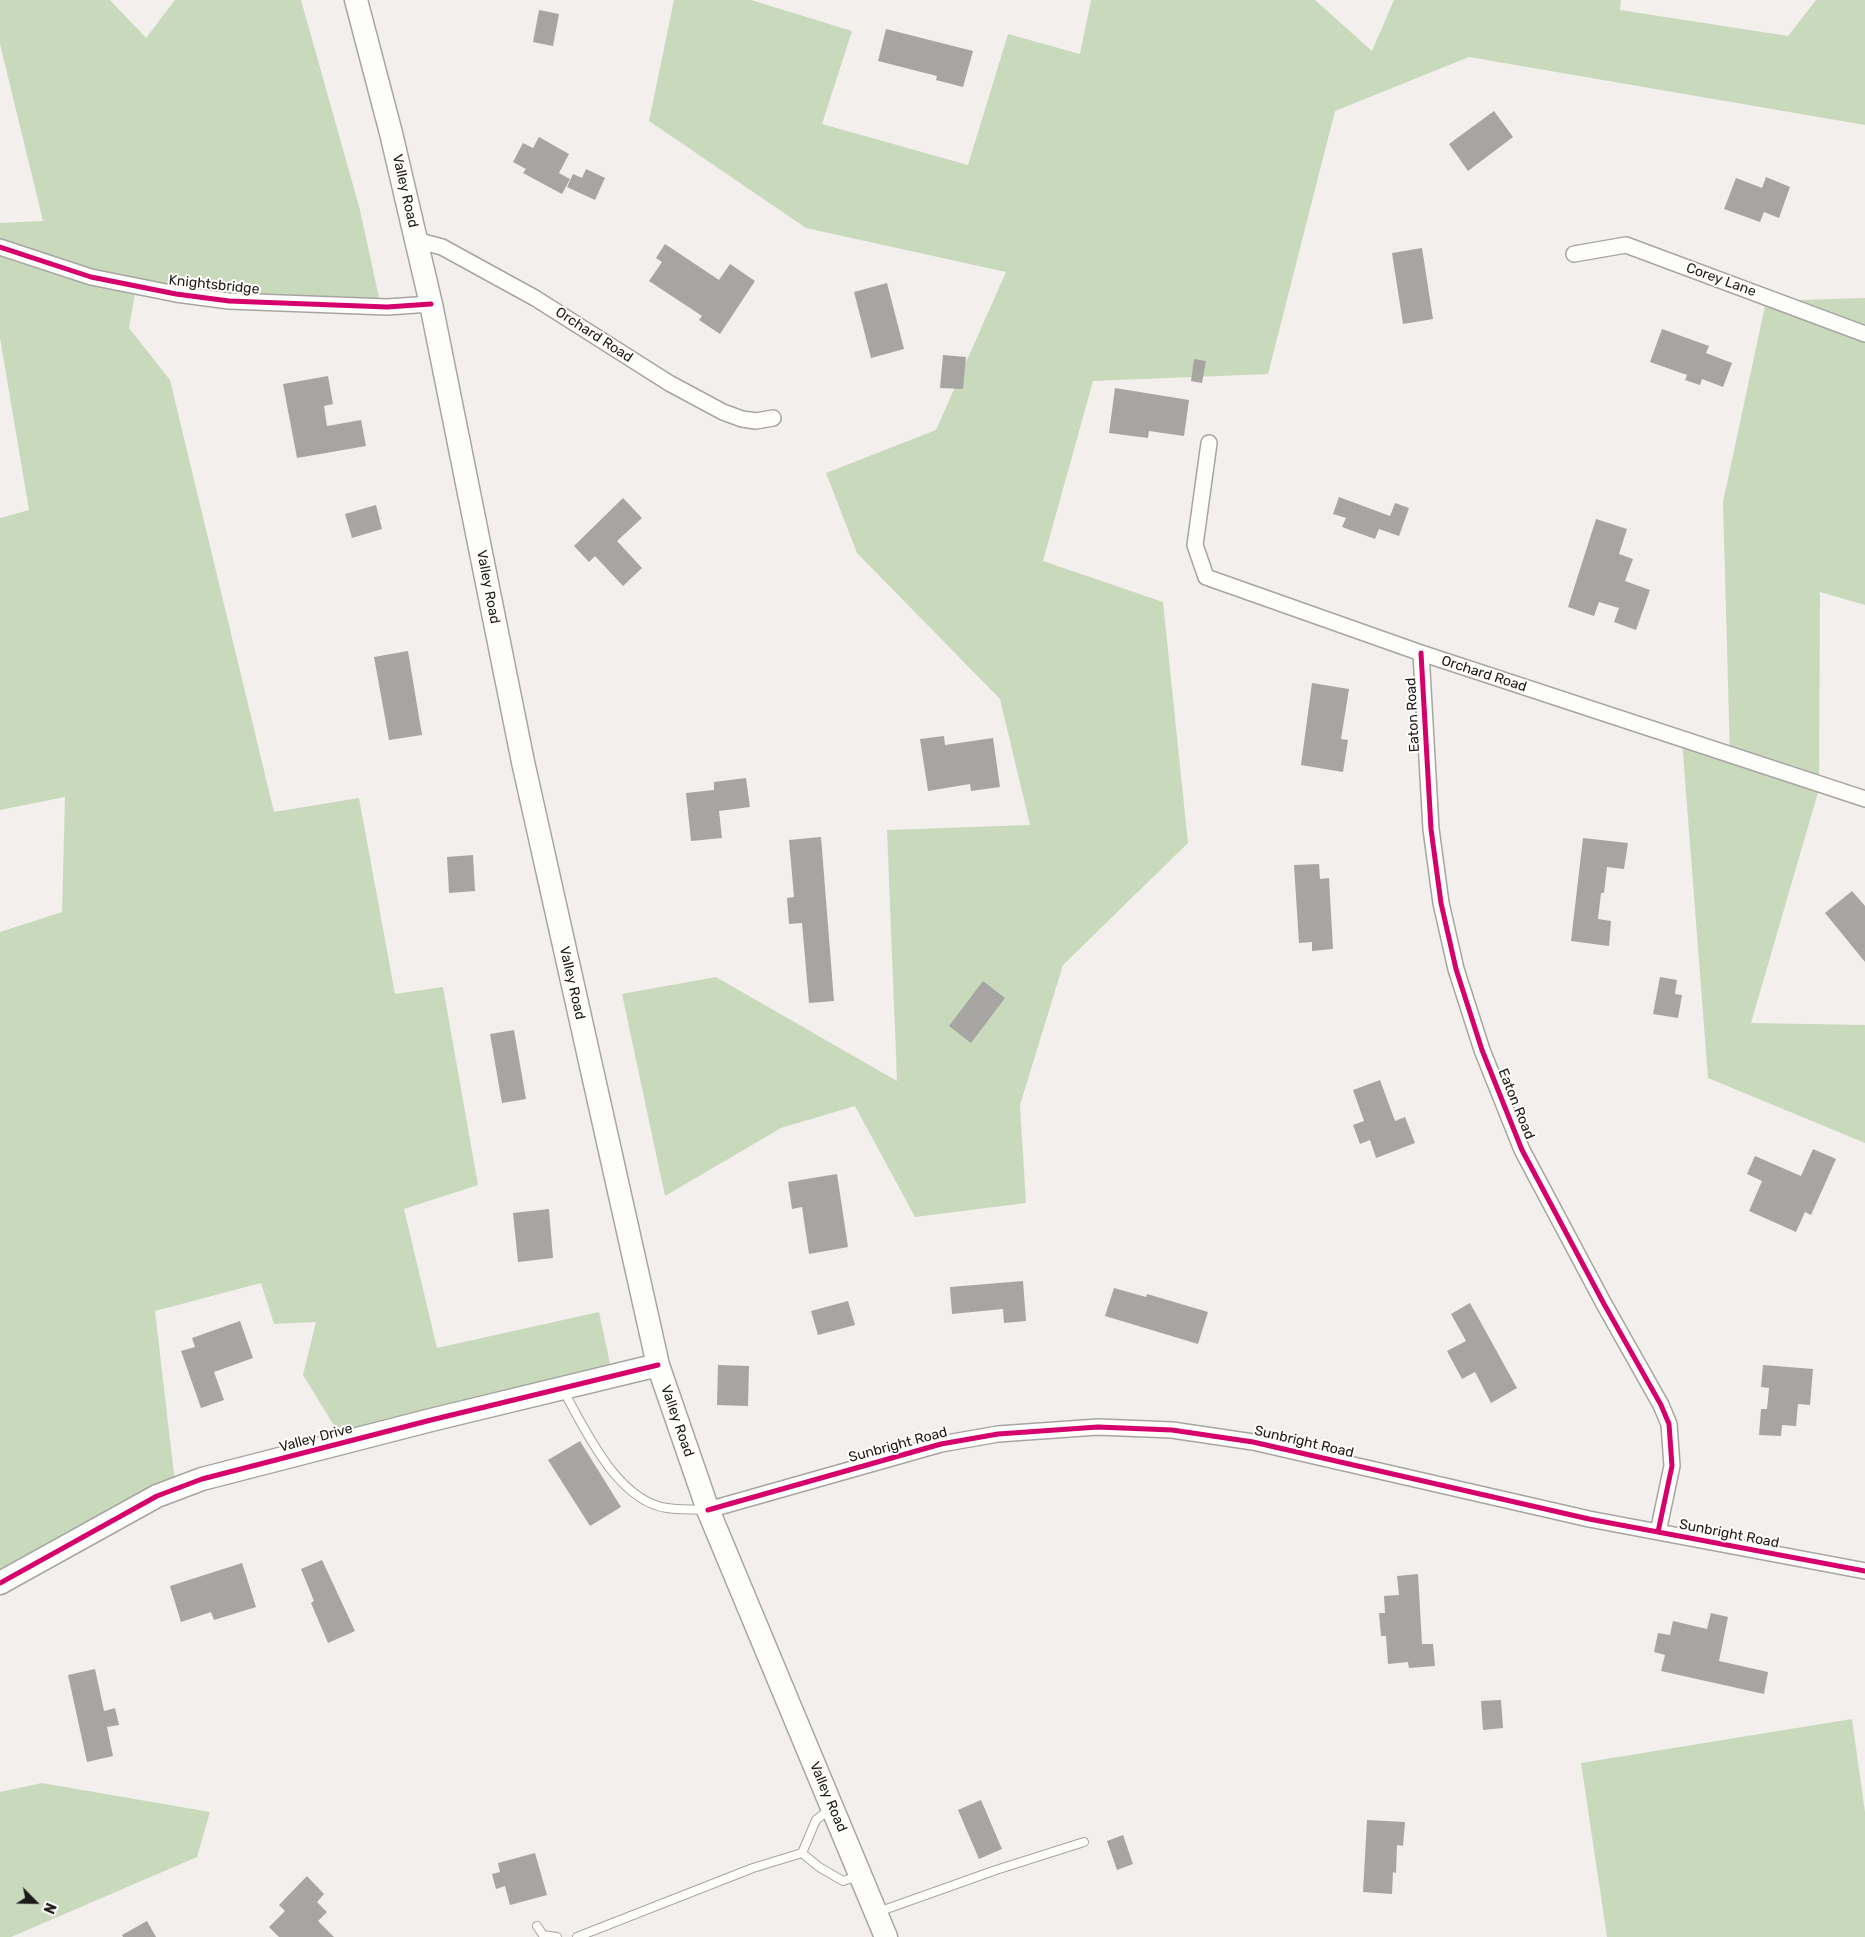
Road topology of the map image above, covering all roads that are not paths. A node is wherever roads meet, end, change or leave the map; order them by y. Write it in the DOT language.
graph roads {
  1 [pos="356,0"];
  2 [pos="416,240"];
  3 [pos="0,247"];
  4 [pos="1574,254"];
  5 [pos="431,304"];
  6 [pos="1865,334"];
  7 [pos="773,418"];
  8 [pos="1209,443"];
  9 [pos="1421,653"];
  10 [pos="1865,799"];
  11 [pos="658,1365"];
  12 [pos="562,1388"];
  13 [pos="708,1510"];
  14 [pos="1658,1532"];
  15 [pos="1865,1571"];
  16 [pos="0,1583"];
  17 [pos="832,1807"];
  18 [pos="1084,1842"];
  19 [pos="802,1853"];
  20 [pos="861,1876"];
  21 [pos="876,1912"];
  22 [pos="537,1926"];
  23 [pos="557,1937"];
  24 [pos="577,1937"];
  25 [pos="886,1937"];
  1 -- 2 [label="main road, Valley Road"];
  2 -- 5 [label="main road, Valley Road"];
  2 -- 7 [label="street, Orchard Road"];
  3 -- 5 [label="street, Knightsbridge"];
  4 -- 6 [label="street, Corey Lane"];
  5 -- 11 [label="main road, Valley Road"];
  8 -- 9 [label="street, Orchard Road"];
  9 -- 10 [label="street, Orchard Road"];
  9 -- 14 [label="street, Eaton Road"];
  11 -- 12 [label="main road, Valley Drive"];
  11 -- 13 [label="main road, Valley Road"];
  12 -- 13 [label="lane"];
  12 -- 16 [label="main road, Valley Drive"];
  13 -- 14 [label="street, Sunbright Road"];
  13 -- 17 [label="main road, Valley Road"];
  14 -- 15 [label="street, Sunbright Road"];
  17 -- 19 [label="lane"];
  17 -- 20 [label="main road, Valley Road"];
  18 -- 21 [label="lane"];
  19 -- 20 [label="lane"];
  19 -- 24 [label="lane"];
  20 -- 21 [label="main road, Valley Road"];
  21 -- 25 [label="main road, Valley Road"];
  22 -- 23 [label="lane"];
}
